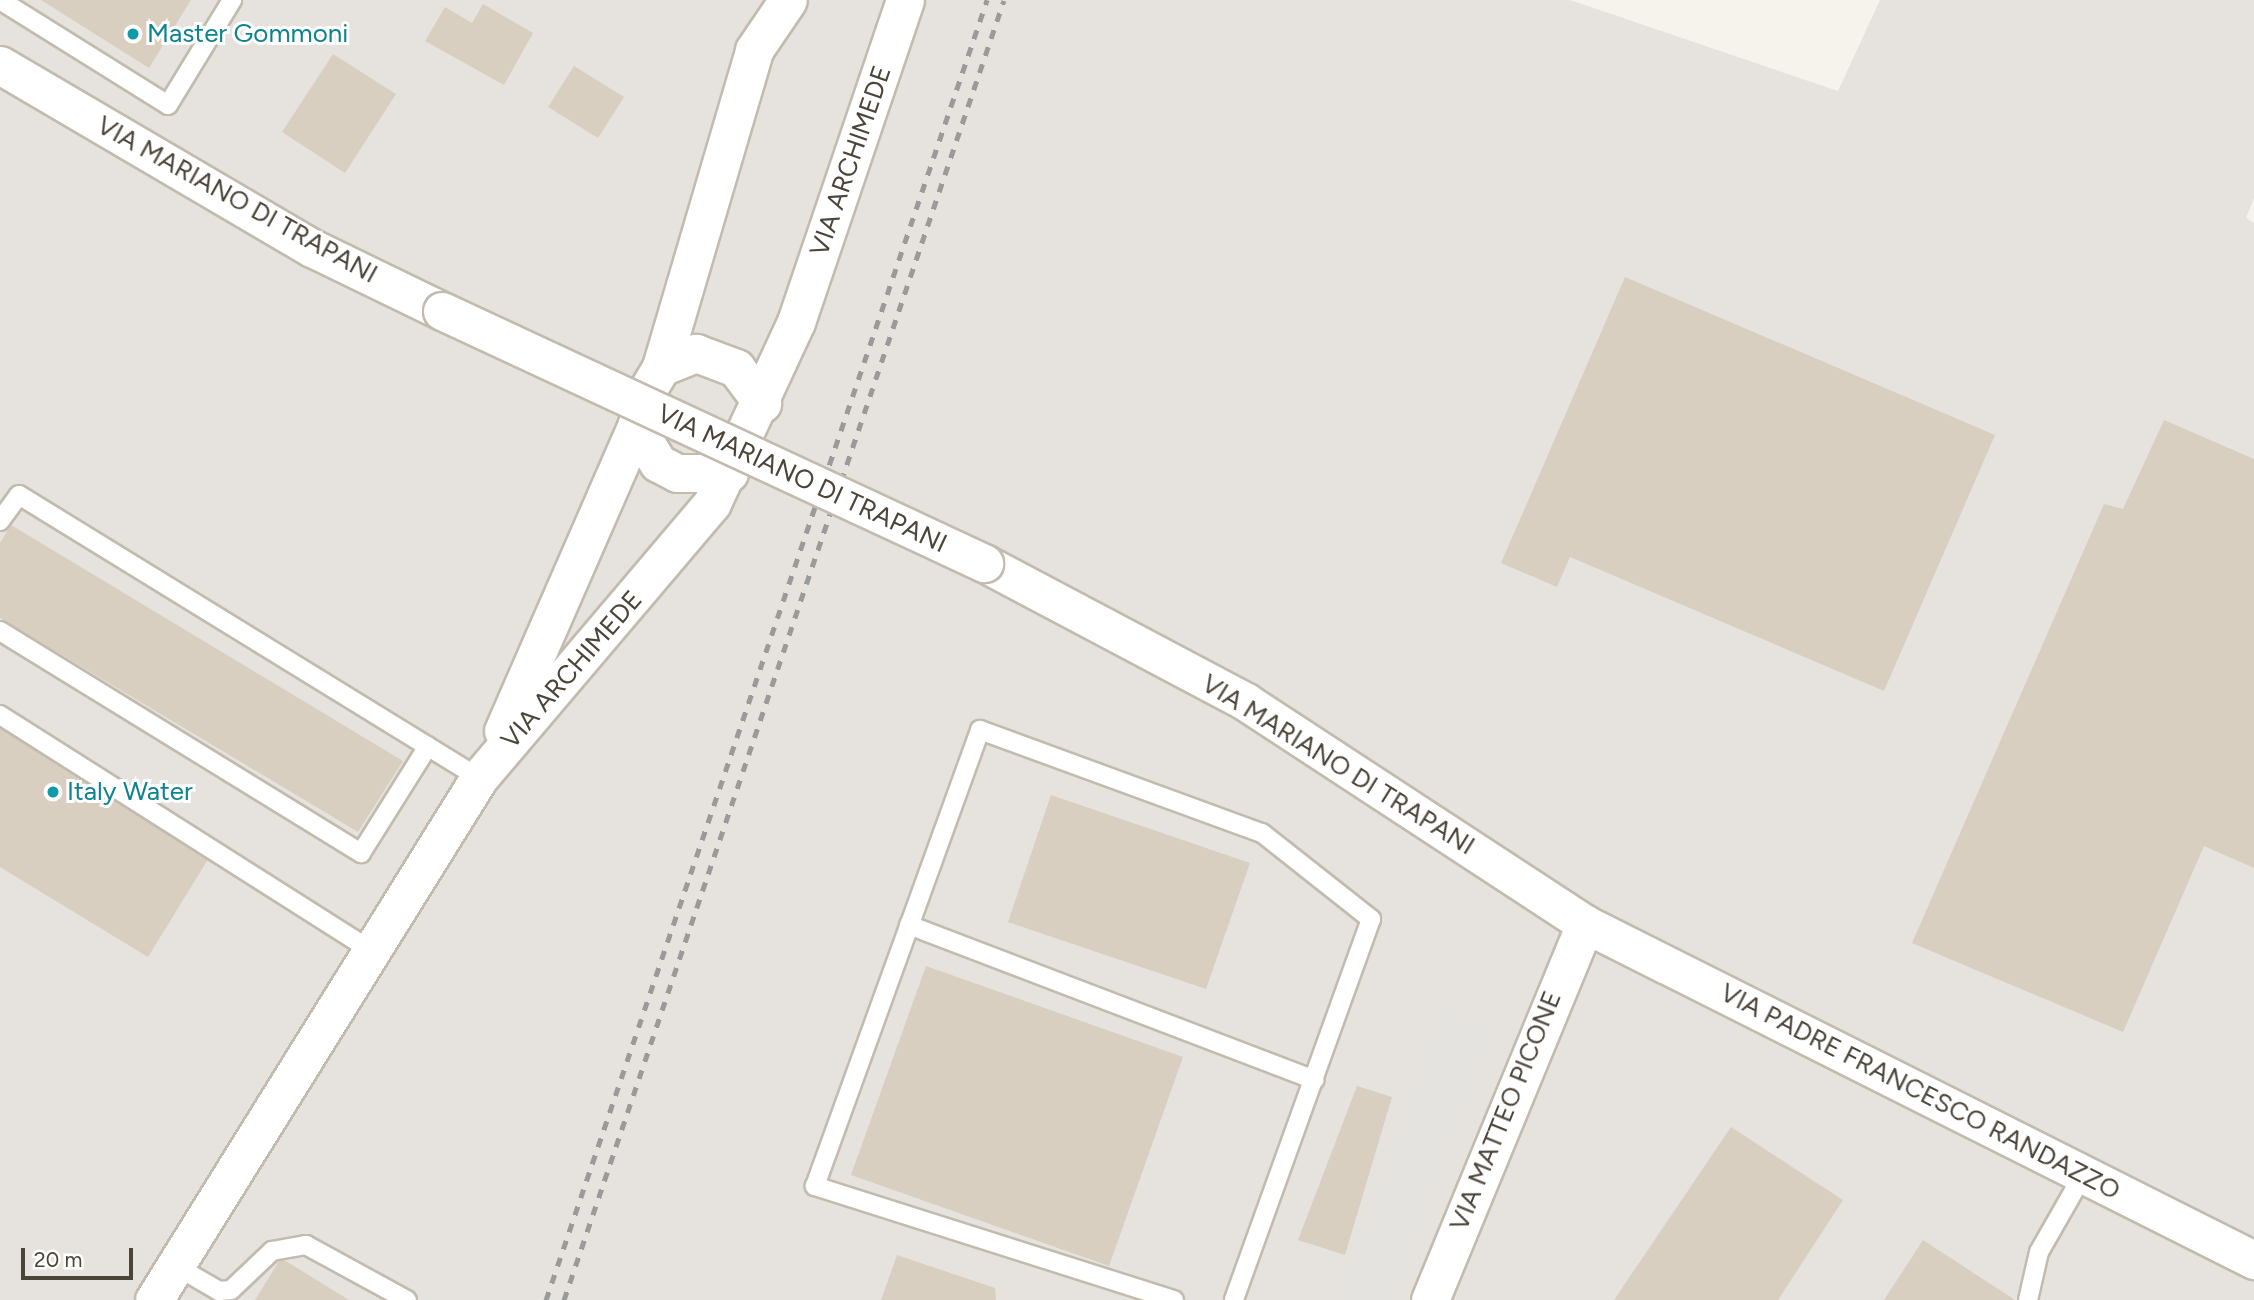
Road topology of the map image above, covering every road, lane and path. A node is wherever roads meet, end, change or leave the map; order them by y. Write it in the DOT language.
graph roads {
  1 [pos="0,0"];
  2 [pos="232,0"];
  3 [pos="788,0"];
  4 [pos="905,0"];
  5 [pos="0,65"];
  6 [pos="789,339"];
  7 [pos="696,344"];
  8 [pos="762,402"];
  9 [pos="636,427"];
  10 [pos="729,473"];
  11 [pos="0,521"];
  12 [pos="0,631"];
  13 [pos="0,715"];
  14 [pos="428,746"];
  15 [pos="479,778"];
  16 [pos="1585,924"];
  17 [pos="909,925"];
  18 [pos="370,950"];
  19 [pos="1314,1080"];
  20 [pos="2083,1175"];
  21 [pos="2254,1260"];
  22 [pos="176,1266"];
  23 [pos="218,1296"];
  24 [pos="154,1300"];
  25 [pos="407,1300"];
  26 [pos="1174,1300"];
  27 [pos="1234,1300"];
  28 [pos="1430,1300"];
  29 [pos="2028,1300"];
  1 -- 2 [label="lane"];
  3 -- 7 [label="street"];
  4 -- 6 [label="street, VIA ARCHIMEDE"];
  5 -- 16 [label="street, VIA MARIANO DI TRAPANI, bridge"];
  6 -- 7 [label="street"];
  6 -- 8 [label="street, VIA ARCHIMEDE"];
  7 -- 8 [label="street"];
  7 -- 9 [label="street"];
  8 -- 10 [label="street, VIA ARCHIMEDE"];
  9 -- 10 [label="street"];
  9 -- 15 [label="street"];
  10 -- 15 [label="street, VIA ARCHIMEDE"];
  11 -- 14 [label="lane"];
  12 -- 14 [label="lane"];
  13 -- 18 [label="lane"];
  14 -- 15 [label="lane"];
  15 -- 18 [label="street, VIA ARCHIMEDE"];
  16 -- 20 [label="street, VIA PADRE FRANCESCO RANDAZZO"];
  16 -- 28 [label="street, VIA MATTEO PICONE"];
  17 -- 19 [label="lane"];
  17 -- 19 [label="lane"];
  17 -- 26 [label="lane"];
  18 -- 22 [label="street, VIA ARCHIMEDE"];
  19 -- 27 [label="lane"];
  20 -- 21 [label="street, VIA PADRE FRANCESCO RANDAZZO"];
  20 -- 29 [label="lane"];
  22 -- 23 [label="lane"];
  22 -- 24 [label="street, VIA ARCHIMEDE"];
  23 -- 25 [label="lane"];
}
